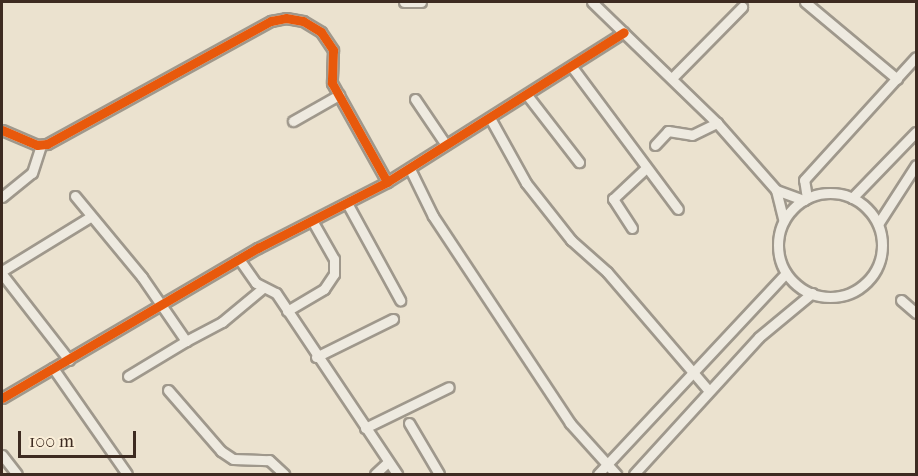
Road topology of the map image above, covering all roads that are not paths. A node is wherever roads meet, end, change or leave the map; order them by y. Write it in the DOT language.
graph roads {
  1 [pos="404,2"];
  2 [pos="421,2"];
  3 [pos="592,2"];
  4 [pos="805,2"];
  5 [pos="742,7"];
  6 [pos="624,32"];
  7 [pos="916,57"];
  8 [pos="572,67"];
  9 [pos="672,78"];
  10 [pos="897,79"];
  11 [pos="339,95"];
  12 [pos="527,95"];
  13 [pos="415,99"];
  14 [pos="490,118"];
  15 [pos="293,121"];
  16 [pos="717,123"];
  17 [pos="2,130"];
  18 [pos="916,132"];
  19 [pos="41,145"];
  20 [pos="446,145"];
  21 [pos="655,145"];
  22 [pos="579,162"];
  23 [pos="916,165"];
  24 [pos="410,169"];
  25 [pos="645,169"];
  26 [pos="387,182"];
  27 [pos="776,190"];
  28 [pos="75,196"];
  29 [pos="2,197"];
  30 [pos="852,198"];
  31 [pos="806,199"];
  32 [pos="347,203"];
  33 [pos="678,209"];
  34 [pos="90,218"];
  35 [pos="784,221"];
  36 [pos="313,222"];
  37 [pos="878,224"];
  38 [pos="632,228"];
  39 [pos="239,260"];
  40 [pos="2,272"];
  41 [pos="786,273"];
  42 [pos="263,288"];
  43 [pos="812,293"];
  44 [pos="400,300"];
  45 [pos="901,300"];
  46 [pos="163,306"];
  47 [pos="287,311"];
  48 [pos="916,313"];
  49 [pos="393,319"];
  50 [pos="186,341"];
  51 [pos="316,357"];
  52 [pos="69,360"];
  53 [pos="53,368"];
  54 [pos="692,373"];
  55 [pos="128,376"];
  56 [pos="449,387"];
  57 [pos="168,390"];
  58 [pos="708,390"];
  59 [pos="2,398"];
  60 [pos="408,423"];
  61 [pos="365,429"];
  62 [pos="2,455"];
  63 [pos="388,462"];
  64 [pos="606,465"];
  65 [pos="17,474"];
  66 [pos="127,474"];
  67 [pos="284,474"];
  68 [pos="375,474"];
  69 [pos="397,474"];
  70 [pos="439,474"];
  71 [pos="598,474"];
  72 [pos="616,474"];
  73 [pos="634,474"];
  1 -- 2 [label="street"];
  3 -- 6 [label="street"];
  4 -- 10 [label="street"];
  5 -- 9 [label="street"];
  6 -- 8 [label="street"];
  6 -- 9 [label="street"];
  7 -- 10 [label="street"];
  8 -- 12 [label="street"];
  8 -- 25 [label="street"];
  9 -- 16 [label="street"];
  10 -- 31 [label="street"];
  11 -- 15 [label="street"];
  11 -- 19 [label="street"];
  11 -- 26 [label="street"];
  12 -- 14 [label="street"];
  12 -- 22 [label="street"];
  13 -- 20 [label="street"];
  14 -- 20 [label="street"];
  14 -- 54 [label="street"];
  16 -- 21 [label="street"];
  16 -- 27 [label="street"];
  17 -- 19 [label="street"];
  18 -- 30 [label="street"];
  19 -- 29 [label="street"];
  20 -- 24 [label="street"];
  23 -- 37 [label="street"];
  24 -- 26 [label="street"];
  24 -- 64 [label="street"];
  25 -- 33 [label="street"];
  25 -- 38 [label="street"];
  26 -- 32 [label="street"];
  27 -- 31 [label="street"];
  27 -- 35 [label="street"];
  28 -- 34 [label="street"];
  30 -- 31 [label="street"];
  30 -- 37 [label="street"];
  31 -- 35 [label="street"];
  32 -- 36 [label="street"];
  32 -- 44 [label="street"];
  34 -- 40 [label="street"];
  34 -- 46 [label="street"];
  35 -- 41 [label="street"];
  36 -- 39 [label="street"];
  36 -- 47 [label="street"];
  37 -- 43 [label="street"];
  39 -- 42 [label="street"];
  39 -- 46 [label="street"];
  40 -- 52 [label="street"];
  41 -- 43 [label="street"];
  41 -- 54 [label="street"];
  42 -- 47 [label="street"];
  42 -- 50 [label="street"];
  43 -- 58 [label="street"];
  45 -- 48 [label="street"];
  46 -- 50 [label="street"];
  46 -- 52 [label="street"];
  47 -- 51 [label="street"];
  49 -- 51 [label="street"];
  50 -- 55 [label="street"];
  51 -- 61 [label="street"];
  52 -- 53 [label="street"];
  53 -- 59 [label="street"];
  53 -- 66 [label="street"];
  54 -- 58 [label="street"];
  54 -- 64 [label="street"];
  56 -- 61 [label="street"];
  57 -- 67 [label="street"];
  58 -- 73 [label="street"];
  60 -- 70 [label="street"];
  61 -- 63 [label="street"];
  62 -- 65 [label="street"];
  63 -- 68 [label="street"];
  63 -- 69 [label="street"];
  64 -- 71 [label="street"];
  64 -- 72 [label="street"];
}
